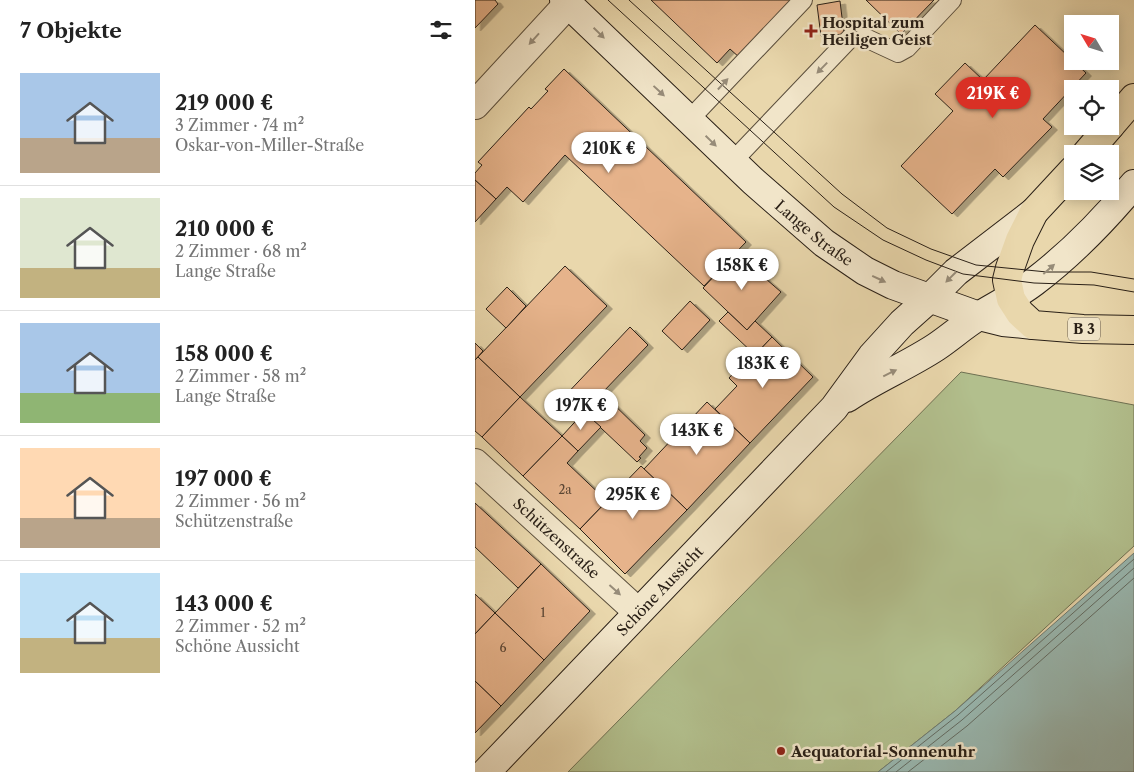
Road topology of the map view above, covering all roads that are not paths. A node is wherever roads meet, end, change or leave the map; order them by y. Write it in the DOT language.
graph roads {
  1 [pos="803,0"];
  2 [pos="952,0"];
  3 [pos="566,2"];
  4 [pos="1134,98"];
  5 [pos="475,105"];
  6 [pos="1119,116"];
  7 [pos="689,120"];
  8 [pos="1102,135"];
  9 [pos="1094,145"];
  10 [pos="733,161"];
  11 [pos="1064,180"];
  12 [pos="1134,184"];
  13 [pos="1034,212"];
  14 [pos="930,298"];
  15 [pos="1011,299"];
  16 [pos="979,316"];
  17 [pos="1033,325"];
  18 [pos="1134,330"];
  19 [pos="834,408"];
  20 [pos="475,463"];
  21 [pos="639,612"];
  22 [pos="486,772"];
  7 -- 1 [label="lane, one-way"];
  2 -- 10 [label="lane, one-way"];
  3 -- 5 [label="main road, one-way"];
  3 -- 7 [label="main road, Lange Straße, one-way"];
  4 -- 6 [label="main road"];
  7 -- 10 [label="main road, Lange Straße, one-way"];
  8 -- 9 [label="main road"];
  10 -- 14 [label="main road, Lange Straße, one-way"];
  11 -- 13 [label="main road"];
  15 -- 12 [label="main road, Schöne Aussicht, one-way"];
  13 -- 14 [label="main road, Schöne Aussicht, one-way"];
  13 -- 15 [label="main road"];
  14 -- 16 [label="main road, Lange Straße / B 3"];
  14 -- 19 [label="main road, Schöne Aussicht"];
  15 -- 16 [label="main road, Schöne Aussicht"];
  15 -- 17 [label="main road"];
  16 -- 17 [label="main road, Lange Straße / B 3"];
  19 -- 16 [label="main road, Schöne Aussicht, one-way"];
  17 -- 18 [label="main road, Lange Straße / B 3"];
  19 -- 21 [label="main road, Schöne Aussicht"];
  20 -- 21 [label="main road, Schützenstraße, one-way"];
  21 -- 22 [label="main road, Schöne Aussicht"];
}
